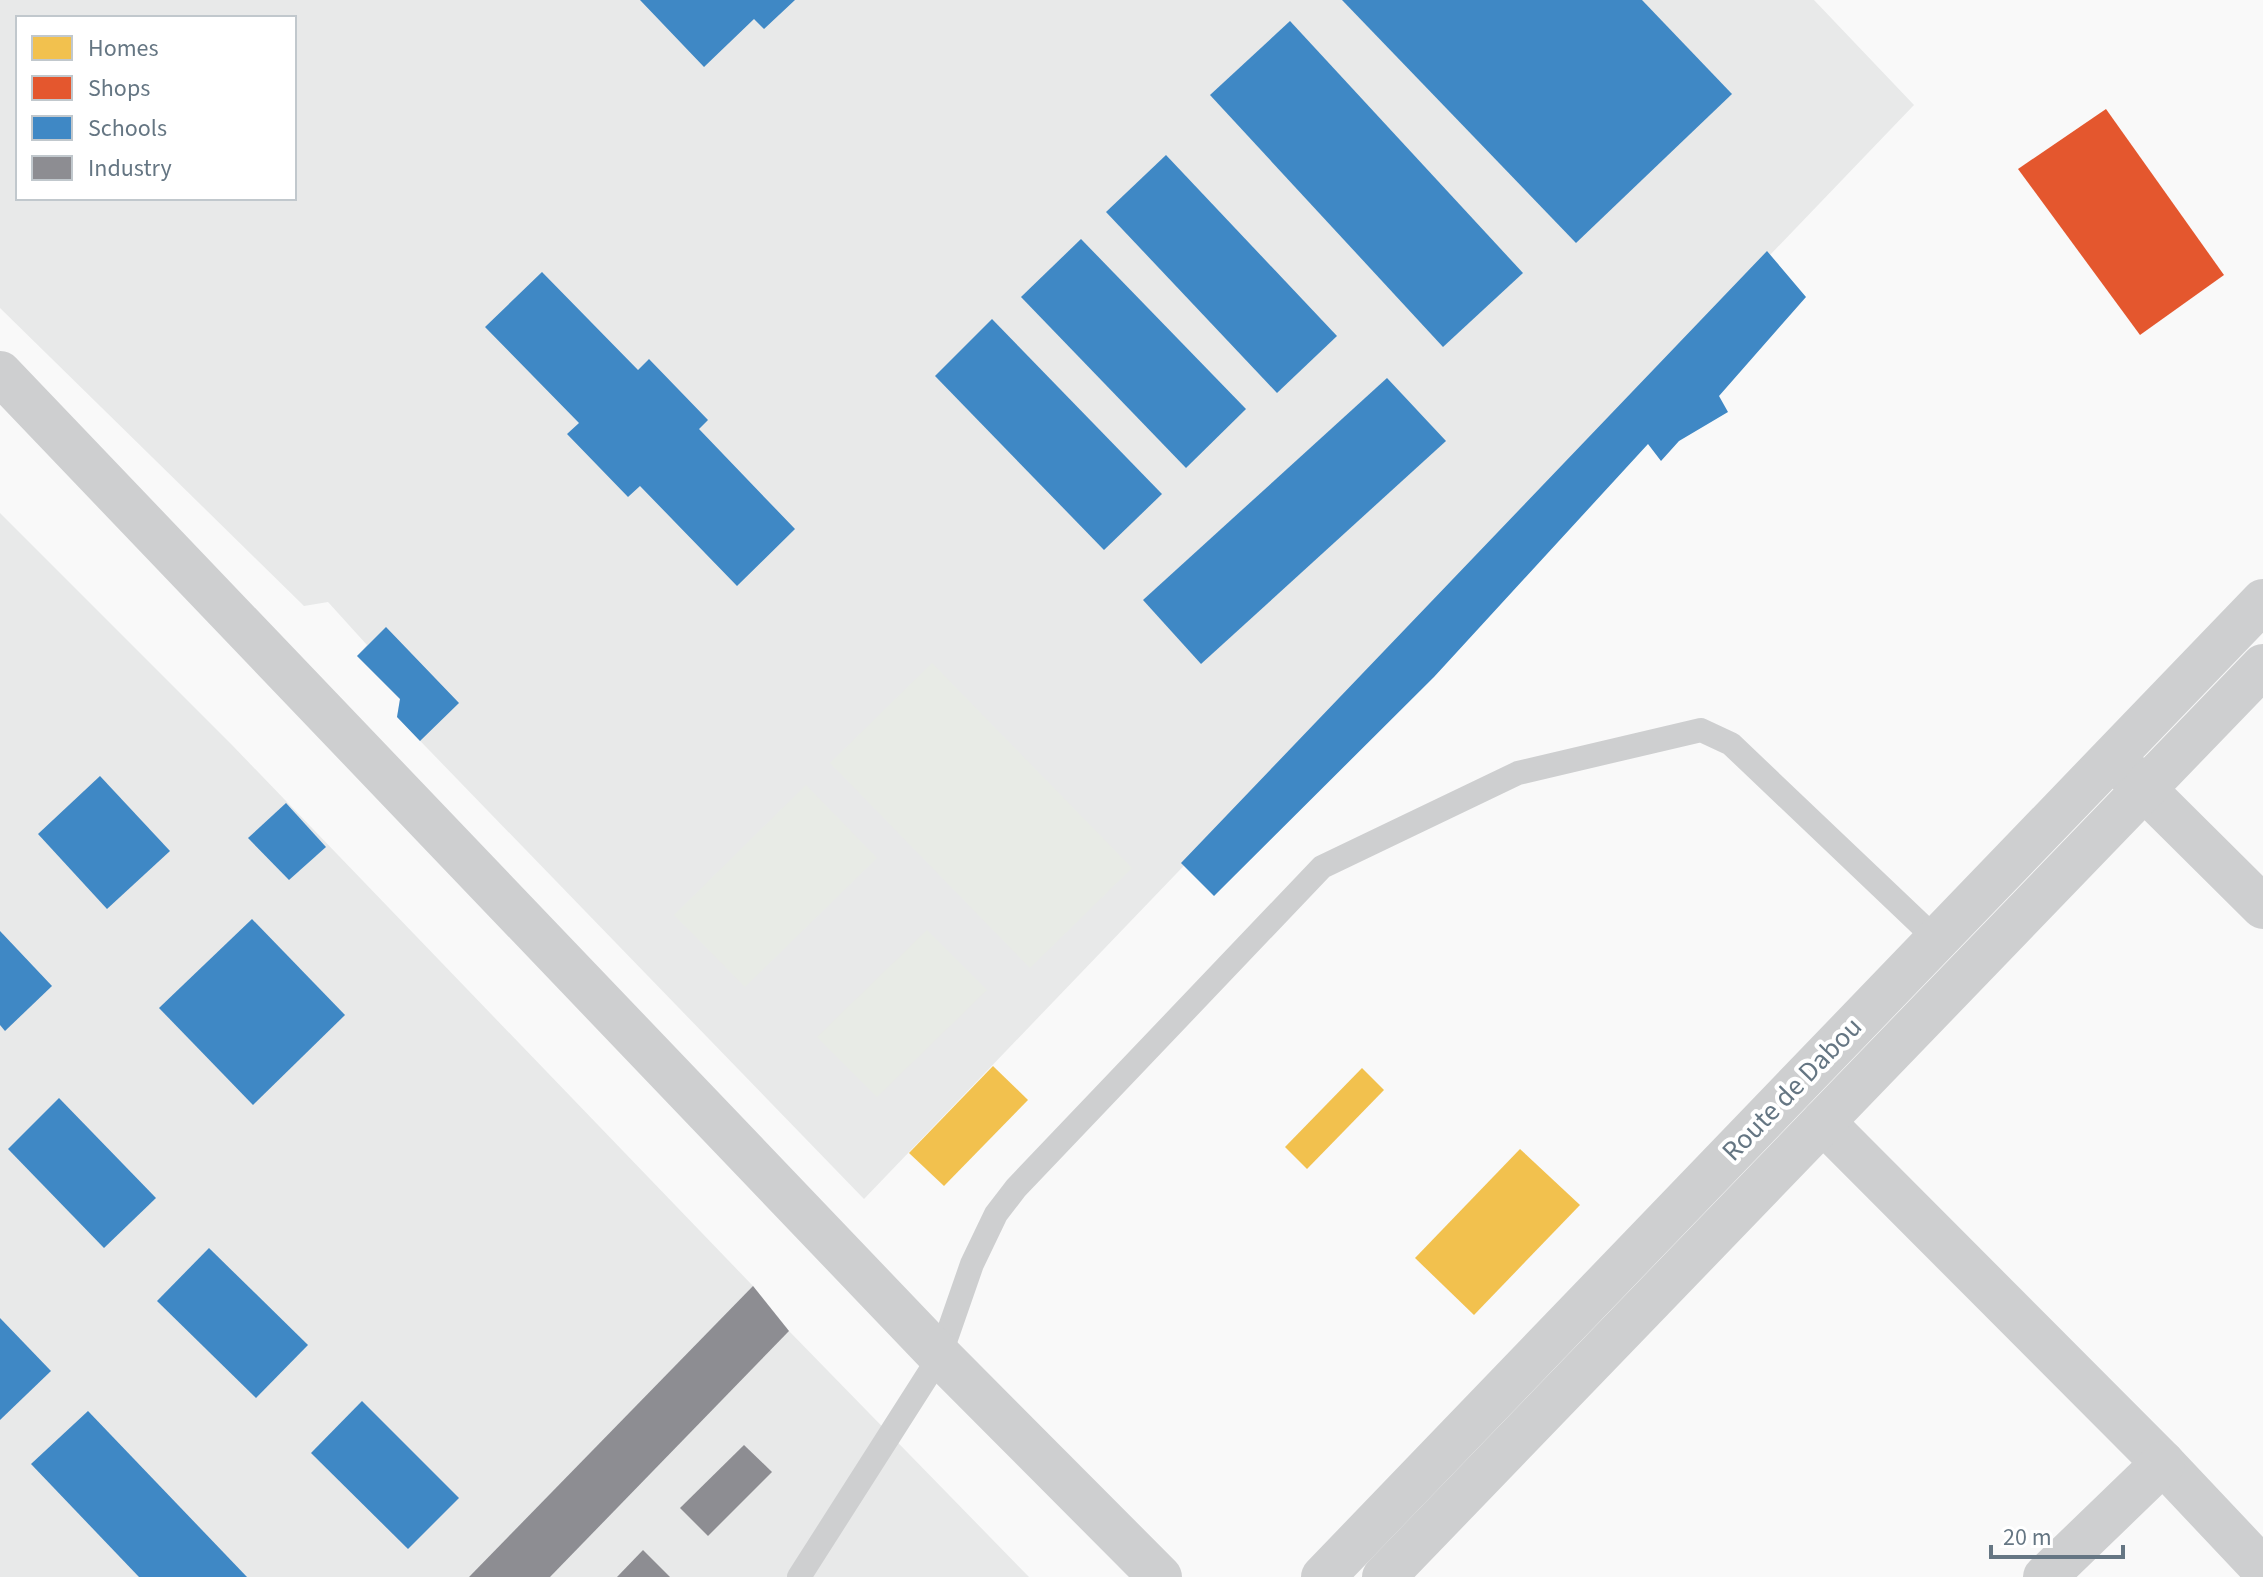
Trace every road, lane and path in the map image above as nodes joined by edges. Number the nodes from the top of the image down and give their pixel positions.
1 (0, 373) edge
2 (2263, 601) edge
3 (2263, 666) edge
4 (2113, 757) junction
5 (2143, 790) junction
6 (2263, 907) edge
7 (1936, 939) junction
8 (1823, 1122) junction
9 (940, 1356) junction
10 (2163, 1463) junction
11 (2263, 1569) edge
12 (799, 1577) edge
13 (1160, 1577) edge
14 (1323, 1577) edge
15 (1384, 1577) edge
16 (2045, 1577) edge

1 - 9 street
2 - 4 street, Route de Dabou
3 - 5 street, Route de Dabou
4 - 5 street
4 - 7 street, Route de Dabou
5 - 6 street
5 - 8 street, Route de Dabou
7 - 9 lane
7 - 14 street, Route de Dabou
8 - 10 street
8 - 15 street, Route de Dabou
9 - 12 lane
9 - 13 street
10 - 11 street
10 - 16 street

